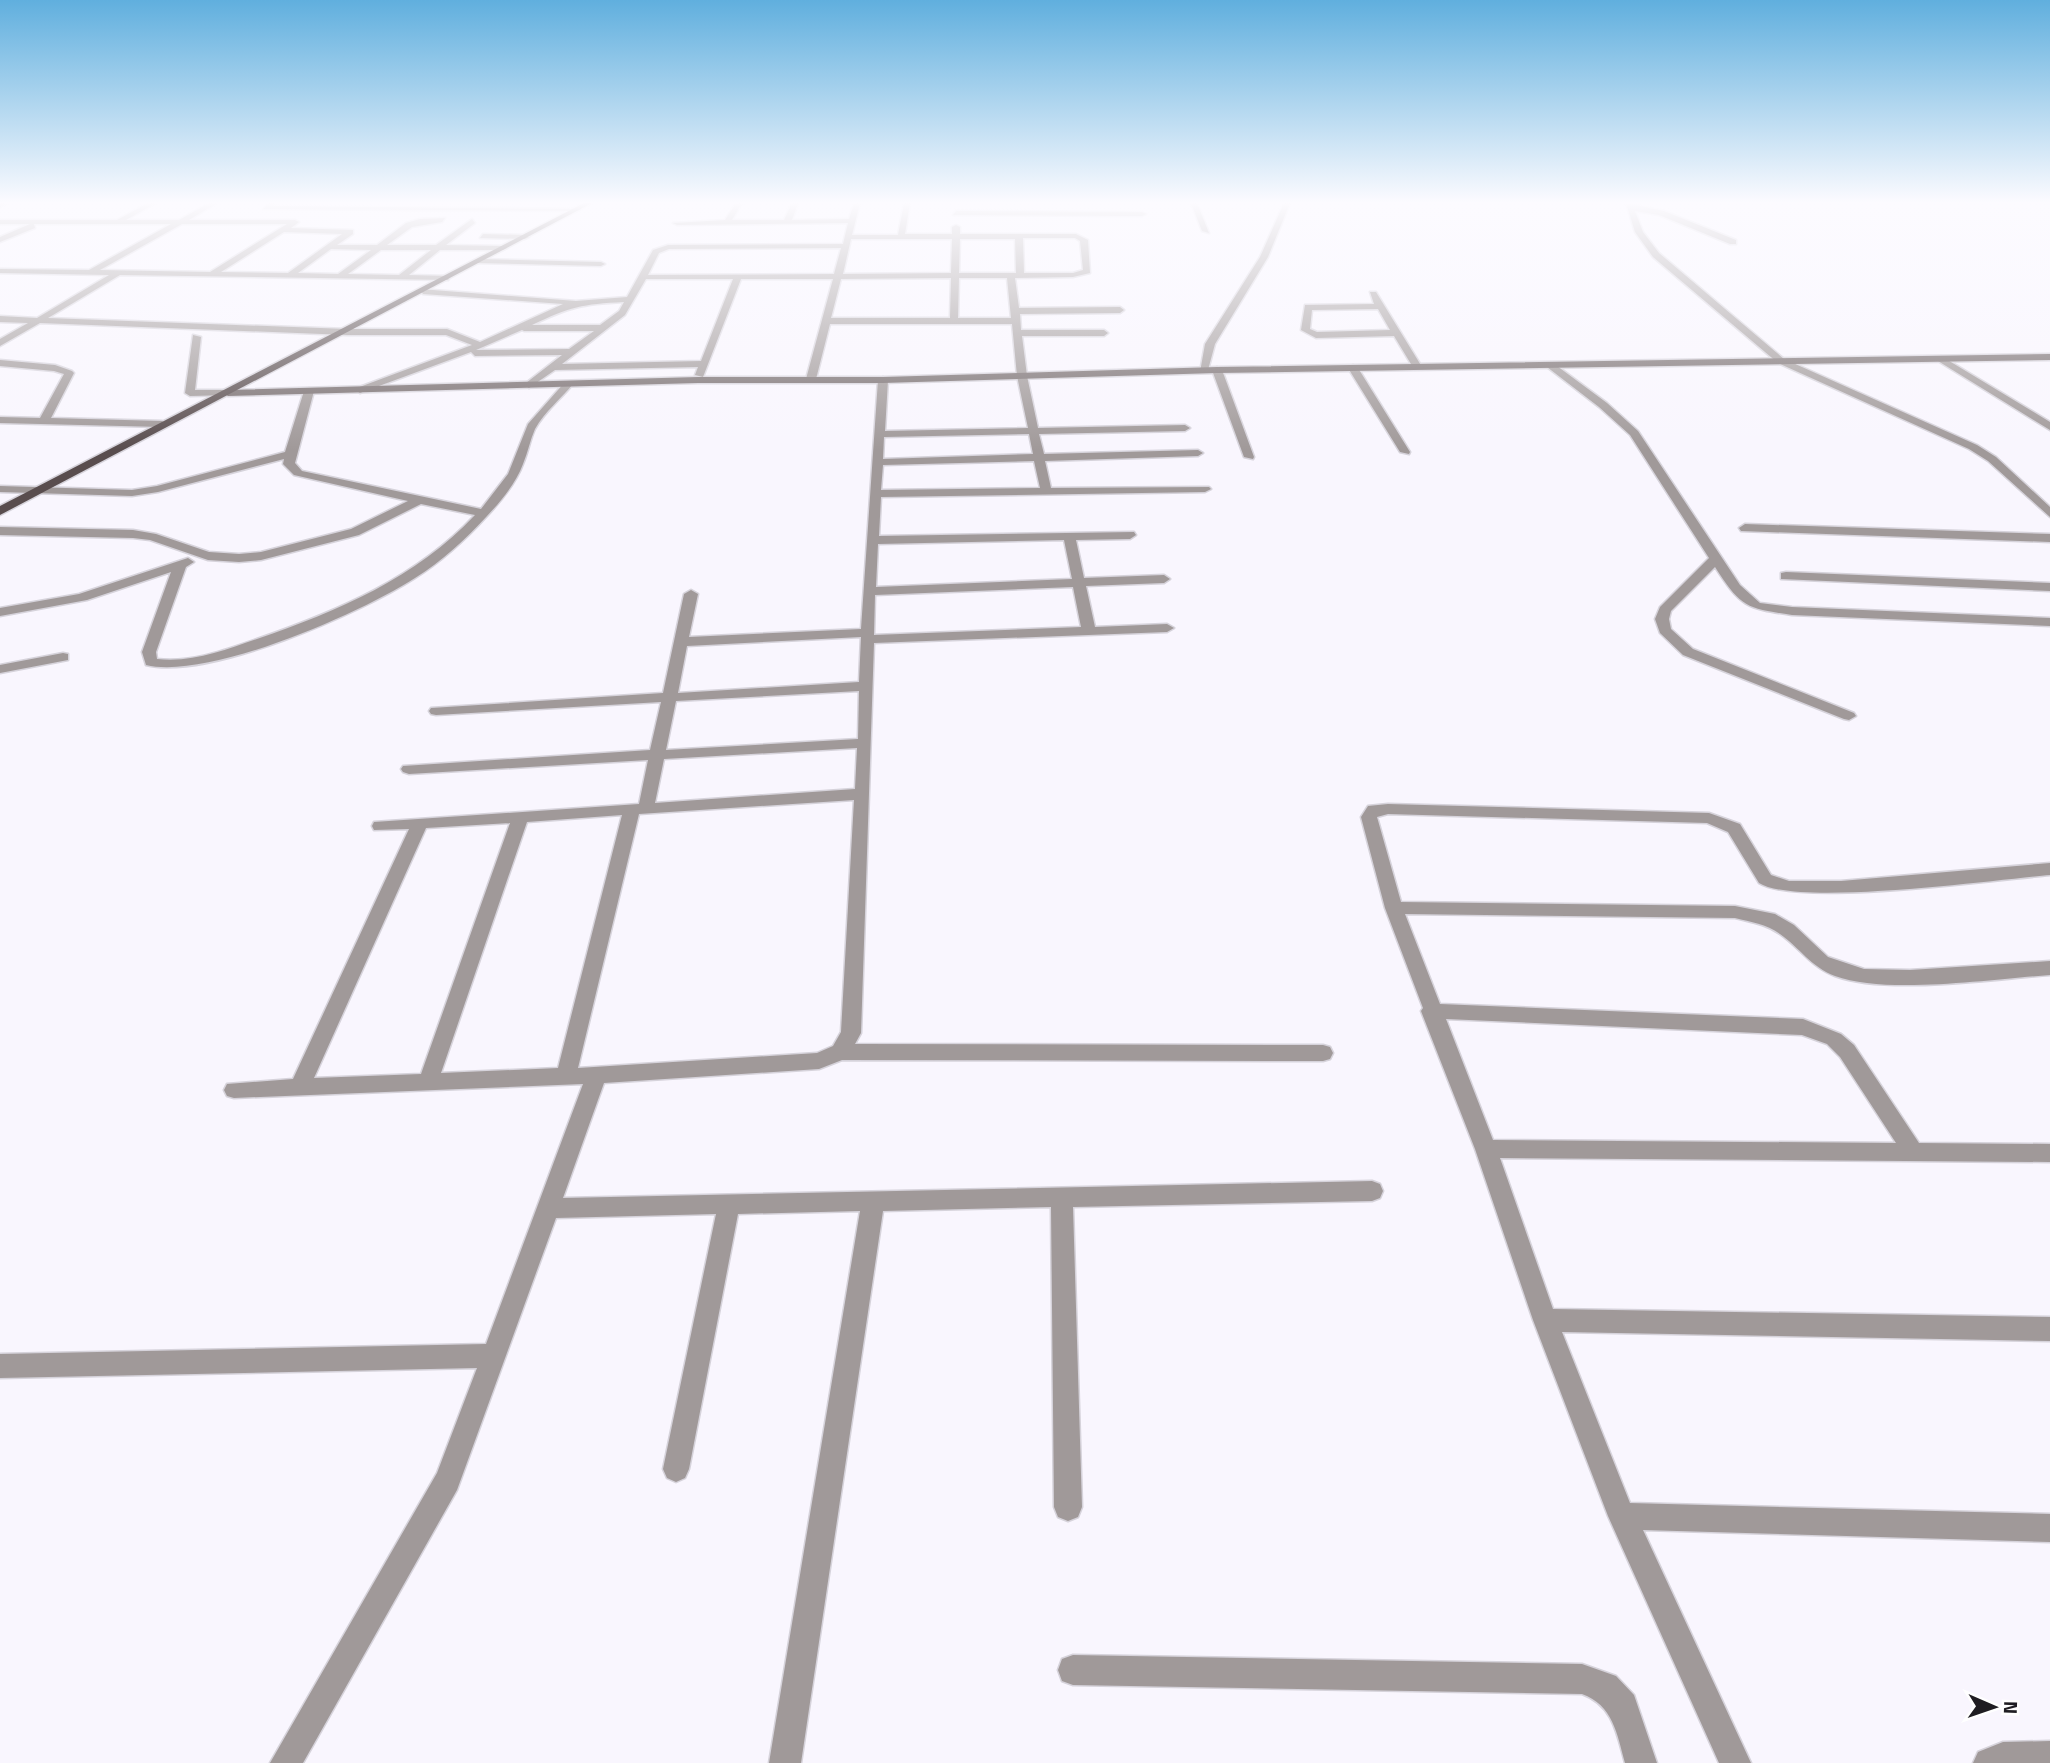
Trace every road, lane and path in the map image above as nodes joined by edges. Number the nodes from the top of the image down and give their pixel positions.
1 (99, 285) edge
2 (434, 285) edge
3 (639, 285) edge
4 (735, 285) edge
5 (834, 285) edge
6 (955, 285) edge
7 (1015, 285) edge
8 (1246, 285) edge
9 (1692, 285) edge
10 (423, 291) junction
11 (1373, 294) dead end
12 (632, 299) junction
13 (575, 303) junction
14 (1381, 306) junction
15 (1120, 310) dead end
16 (1014, 316) junction
17 (0, 319) edge
18 (44, 319) junction
19 (825, 321) junction
20 (954, 321) junction
21 (521, 328) junction
22 (605, 328) junction
23 (347, 331) junction
24 (1016, 333) junction
25 (1104, 333) dead end
26 (1396, 333) junction
27 (196, 337) dead end
28 (0, 343) edge
29 (481, 346) junction
30 (573, 352) junction
31 (462, 353) junction
32 (2050, 357) edge
33 (1941, 359) junction
34 (1782, 361) junction
35 (0, 362) edge
36 (704, 364) junction
37 (1549, 365) junction
38 (553, 367) junction
39 (1417, 367) junction
40 (1353, 368) junction
41 (1203, 370) junction
42 (1217, 370) junction
43 (1021, 376) junction
44 (811, 379) junction
45 (698, 380) junction
46 (883, 380) junction
47 (568, 384) junction
48 (529, 385) junction
49 (360, 390) junction
50 (309, 391) junction
51 (228, 393) junction
52 (2026, 412) junction
53 (2050, 412) edge
54 (0, 420) edge
55 (44, 421) junction
56 (162, 424) junction
57 (2050, 427) edge
58 (1185, 428) dead end
59 (1033, 431) junction
60 (879, 434) junction
61 (1405, 452) dead end
62 (1198, 453) dead end
63 (289, 454) junction
64 (1039, 457) junction
65 (1250, 457) dead end
66 (877, 462) junction
67 (0, 489) edge
68 (1205, 489) dead end
69 (41, 490) junction
70 (1046, 491) junction
71 (875, 494) junction
72 (419, 500) junction
73 (0, 511) edge
74 (484, 513) junction
75 (2050, 513) edge
76 (1745, 528) dead end
77 (0, 531) edge
78 (1130, 535) dead end
79 (1069, 537) junction
80 (2050, 538) edge
81 (872, 540) junction
82 (208, 556) junction
83 (1716, 558) junction
84 (180, 565) junction
85 (1786, 576) dead end
86 (1164, 579) dead end
87 (1079, 583) junction
88 (2050, 587) edge
89 (869, 591) junction
90 (691, 594) dead end
91 (0, 612) edge
92 (2050, 622) edge
93 (1167, 628) dead end
94 (1089, 631) junction
95 (867, 636) junction
96 (681, 642) junction
97 (63, 657) dead end
98 (0, 669) edge
99 (866, 686) junction
100 (670, 698) junction
101 (436, 711) dead end
102 (1849, 716) dead end
103 (864, 743) junction
104 (658, 756) junction
105 (409, 769) dead end
106 (862, 794) junction
107 (639, 808) junction
108 (521, 816) junction
109 (420, 823) junction
110 (380, 825) dead end
111 (2050, 869) edge
112 (1394, 908) junction
113 (2050, 968) edge
114 (1431, 1011) junction
115 (840, 1052) junction
116 (1323, 1053) dead end
117 (597, 1075) junction
118 (566, 1076) junction
119 (428, 1082) junction
120 (300, 1087) junction
121 (234, 1090) dead end
122 (1486, 1149) junction
123 (1914, 1153) junction
124 (2050, 1153) edge
125 (1372, 1191) dead end
126 (1062, 1196) junction
127 (873, 1200) junction
128 (729, 1204) junction
129 (550, 1208) junction
130 (1545, 1320) junction
131 (2050, 1329) edge
132 (495, 1356) junction
133 (0, 1366) edge
134 (676, 1469) dead end
135 (1068, 1507) dead end
136 (1622, 1516) junction
137 (2050, 1528) edge
138 (1073, 1670) dead end
139 (2050, 1757) edge
140 (286, 1763) edge
141 (785, 1763) edge
142 (1641, 1763) edge
143 (1735, 1763) edge
144 (1989, 1763) edge

1 - 18 street
2 - 10 main road
3 - 12 street
4 - 36 street
5 - 19 street
6 - 20 street
7 - 16 street
8 - 41 street
9 - 34 street
10 - 13 street
10 - 23 main road
11 - 14 street
12 - 13 street
12 - 22 street
13 - 21 street
14 - 26 street
14 - 26 street
15 - 16 street
16 - 20 street
16 - 24 street
17 - 18 street
18 - 23 street
18 - 28 street
19 - 20 street
19 - 44 street
21 - 22 street
21 - 29 street
22 - 30 street
23 - 29 street
23 - 51 main road
24 - 25 street
24 - 43 street
26 - 39 street
27 - 51 street
29 - 31 street
30 - 31 street
30 - 38 street
31 - 49 street
32 - 33 street
33 - 34 street
33 - 52 street
34 - 37 street
34 - 75 street
35 - 55 street
36 - 38 street
36 - 45 street
37 - 39 street
37 - 83 street
38 - 48 street
39 - 40 street
40 - 42 street
40 - 61 street
41 - 42 street
41 - 43 street
42 - 65 street
43 - 46 street
43 - 59 street
44 - 45 street
44 - 46 street
45 - 47 street
46 - 60 street
47 - 48 street
47 - 74 street
48 - 49 street
49 - 50 street
50 - 51 street
50 - 63 street
51 - 56 main road
52 - 53 street
52 - 57 street
54 - 55 street
55 - 56 street
56 - 69 main road
58 - 59 street
59 - 60 street
59 - 64 street
60 - 66 street
62 - 64 street
63 - 69 street
63 - 72 street
64 - 66 street
64 - 70 street
66 - 71 street
67 - 69 street
68 - 70 street
69 - 73 main road
70 - 71 street
71 - 81 street
72 - 74 street
72 - 82 street
74 - 84 street
76 - 80 street
77 - 82 street
78 - 79 street
79 - 81 street
79 - 87 street
81 - 89 street
82 - 84 street
83 - 92 street
83 - 102 street
84 - 91 street
85 - 88 street
86 - 87 street
87 - 89 street
87 - 94 street
89 - 95 street
90 - 96 street
93 - 94 street
94 - 95 street
95 - 96 street
95 - 99 street
96 - 100 street
97 - 98 street
99 - 100 street
99 - 103 street
100 - 101 street
100 - 104 street
103 - 104 street
103 - 106 street
104 - 105 street
104 - 107 street
106 - 107 street
106 - 115 street
107 - 108 street
107 - 118 street
108 - 109 street
108 - 119 street
109 - 110 street
109 - 120 street
111 - 112 street
112 - 113 street
112 - 114 street
114 - 122 street
114 - 123 street
115 - 116 street
115 - 117 street
117 - 118 street
117 - 129 street
118 - 119 street
119 - 120 street
120 - 121 street
122 - 123 street
122 - 130 street
123 - 124 street
125 - 126 street
126 - 127 street
126 - 135 street
127 - 128 street
127 - 141 street
128 - 129 street
128 - 134 street
129 - 132 street
130 - 131 street
130 - 136 street
132 - 133 street
132 - 140 street
136 - 137 street
136 - 143 street
138 - 142 street
139 - 144 street

